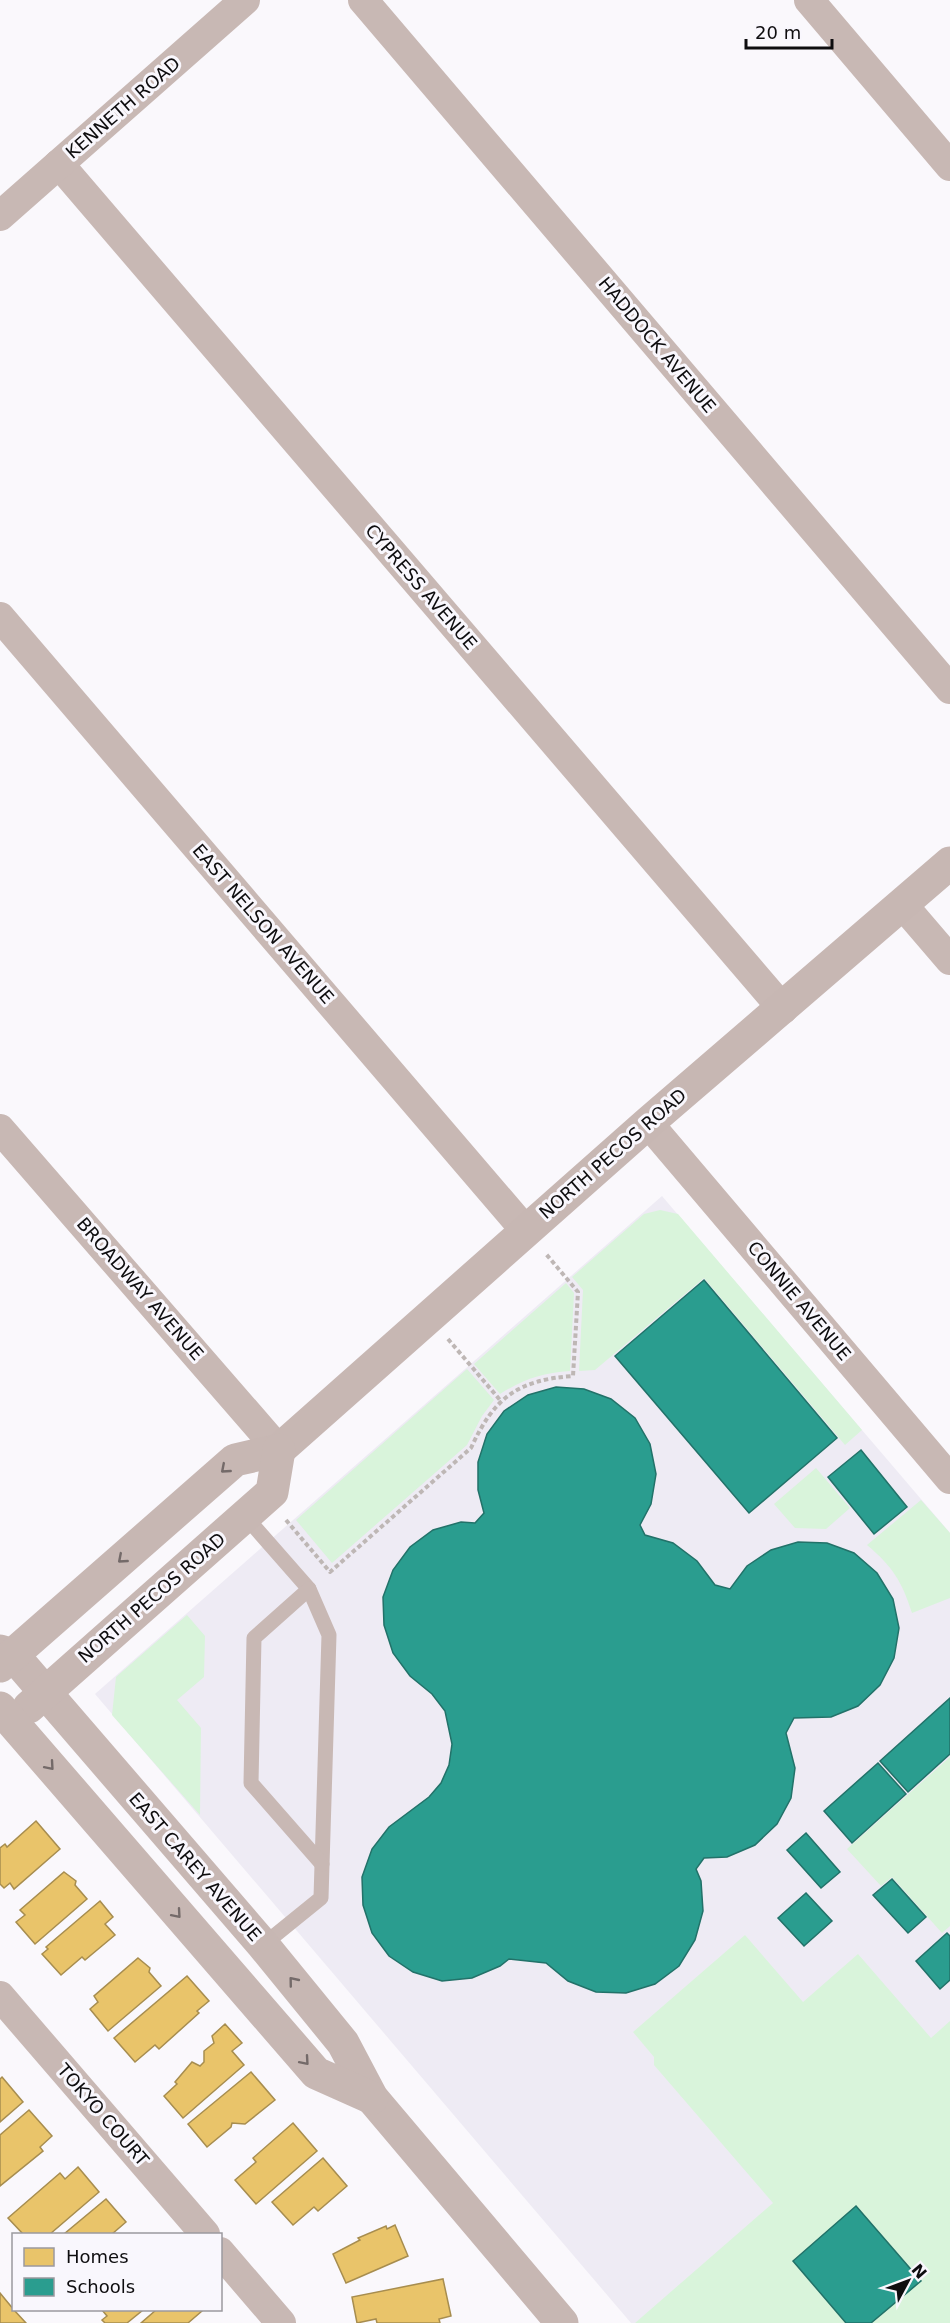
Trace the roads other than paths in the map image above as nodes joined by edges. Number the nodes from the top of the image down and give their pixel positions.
1 (245, 0) edge
2 (363, 0) edge
3 (809, 0) edge
4 (58, 164) junction
5 (950, 166) edge
6 (0, 216) edge
7 (0, 617) edge
8 (950, 689) edge
9 (950, 863) edge
10 (903, 904) junction
11 (950, 960) edge
12 (783, 1009) junction
13 (648, 1123) junction
14 (0, 1129) edge
15 (525, 1230) junction
16 (279, 1450) junction
17 (950, 1479) edge
18 (256, 1506) junction
19 (309, 1589) junction
20 (4, 1657) edge
21 (45, 1693) junction
22 (4, 1720) edge
23 (322, 1864) junction
24 (263, 1945) junction
25 (0, 1996) edge
26 (372, 2098) junction
27 (203, 2233) edge
28 (222, 2254) edge
29 (282, 2323) edge
30 (562, 2323) edge

1 - 4 street, KENNETH ROAD
2 - 8 street, HADDOCK AVENUE
3 - 5 street
4 - 6 street, KENNETH ROAD
4 - 12 street, CYPRESS AVENUE
7 - 15 street, EAST NELSON AVENUE
9 - 10 main road, NORTH PECOS ROAD
10 - 11 street
10 - 12 main road, NORTH PECOS ROAD
12 - 13 main road, NORTH PECOS ROAD
13 - 15 main road, NORTH PECOS ROAD
13 - 17 street, CONNIE AVENUE
14 - 16 street, BROADWAY AVENUE
15 - 16 main road, NORTH PECOS ROAD
16 - 18 main road, NORTH PECOS ROAD
16 -> 20 main road, NORTH PECOS ROAD
18 - 19 lane
18 - 21 main road, NORTH PECOS ROAD
19 - 23 lane
19 - 23 lane
20 - 21 main road, EAST CAREY AVENUE
21 - 22 main road, NORTH PECOS ROAD
21 - 24 main road, EAST CAREY AVENUE
22 -> 26 main road, EAST CAREY AVENUE
23 - 24 lane
26 -> 24 main road, EAST CAREY AVENUE
25 - 27 street, TOKYO COURT
26 - 30 main road, EAST CAREY AVENUE
28 - 29 street

